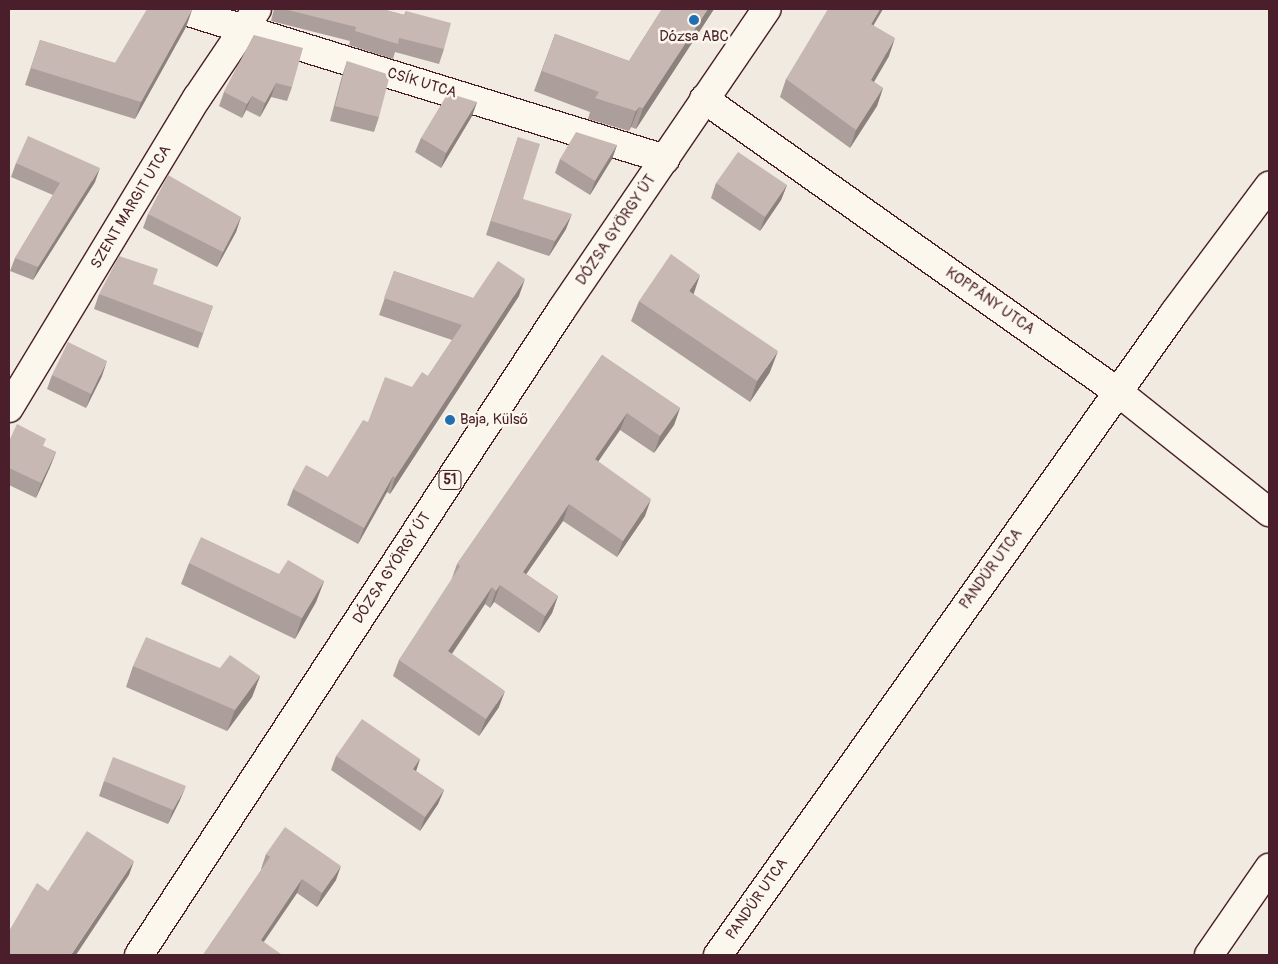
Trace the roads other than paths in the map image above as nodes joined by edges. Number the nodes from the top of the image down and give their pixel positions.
1 (179, 9) edge
2 (767, 9) edge
3 (251, 18) edge
4 (704, 99) junction
5 (665, 159) junction
6 (1269, 186) edge
7 (1118, 392) junction
8 (9, 408) edge
9 (1269, 512) edge
10 (1269, 868) edge
11 (139, 955) edge
12 (718, 955) edge
13 (1209, 955) edge

1 - 3 street, CSÍK UTCA
2 - 4 street, DÓZSA GYÖRGY ÚT / 51
3 - 5 street, CSÍK UTCA
3 - 8 street, SZENT MARGIT UTCA
4 - 5 street, DÓZSA GYÖRGY ÚT / 51
4 - 7 street, KOPPÁNY UTCA
5 - 11 street, DÓZSA GYÖRGY ÚT / 51
6 - 7 street, PANDÚR UTCA
7 - 9 street, KOPPÁNY UTCA
7 - 12 street, PANDÚR UTCA
10 - 13 street

